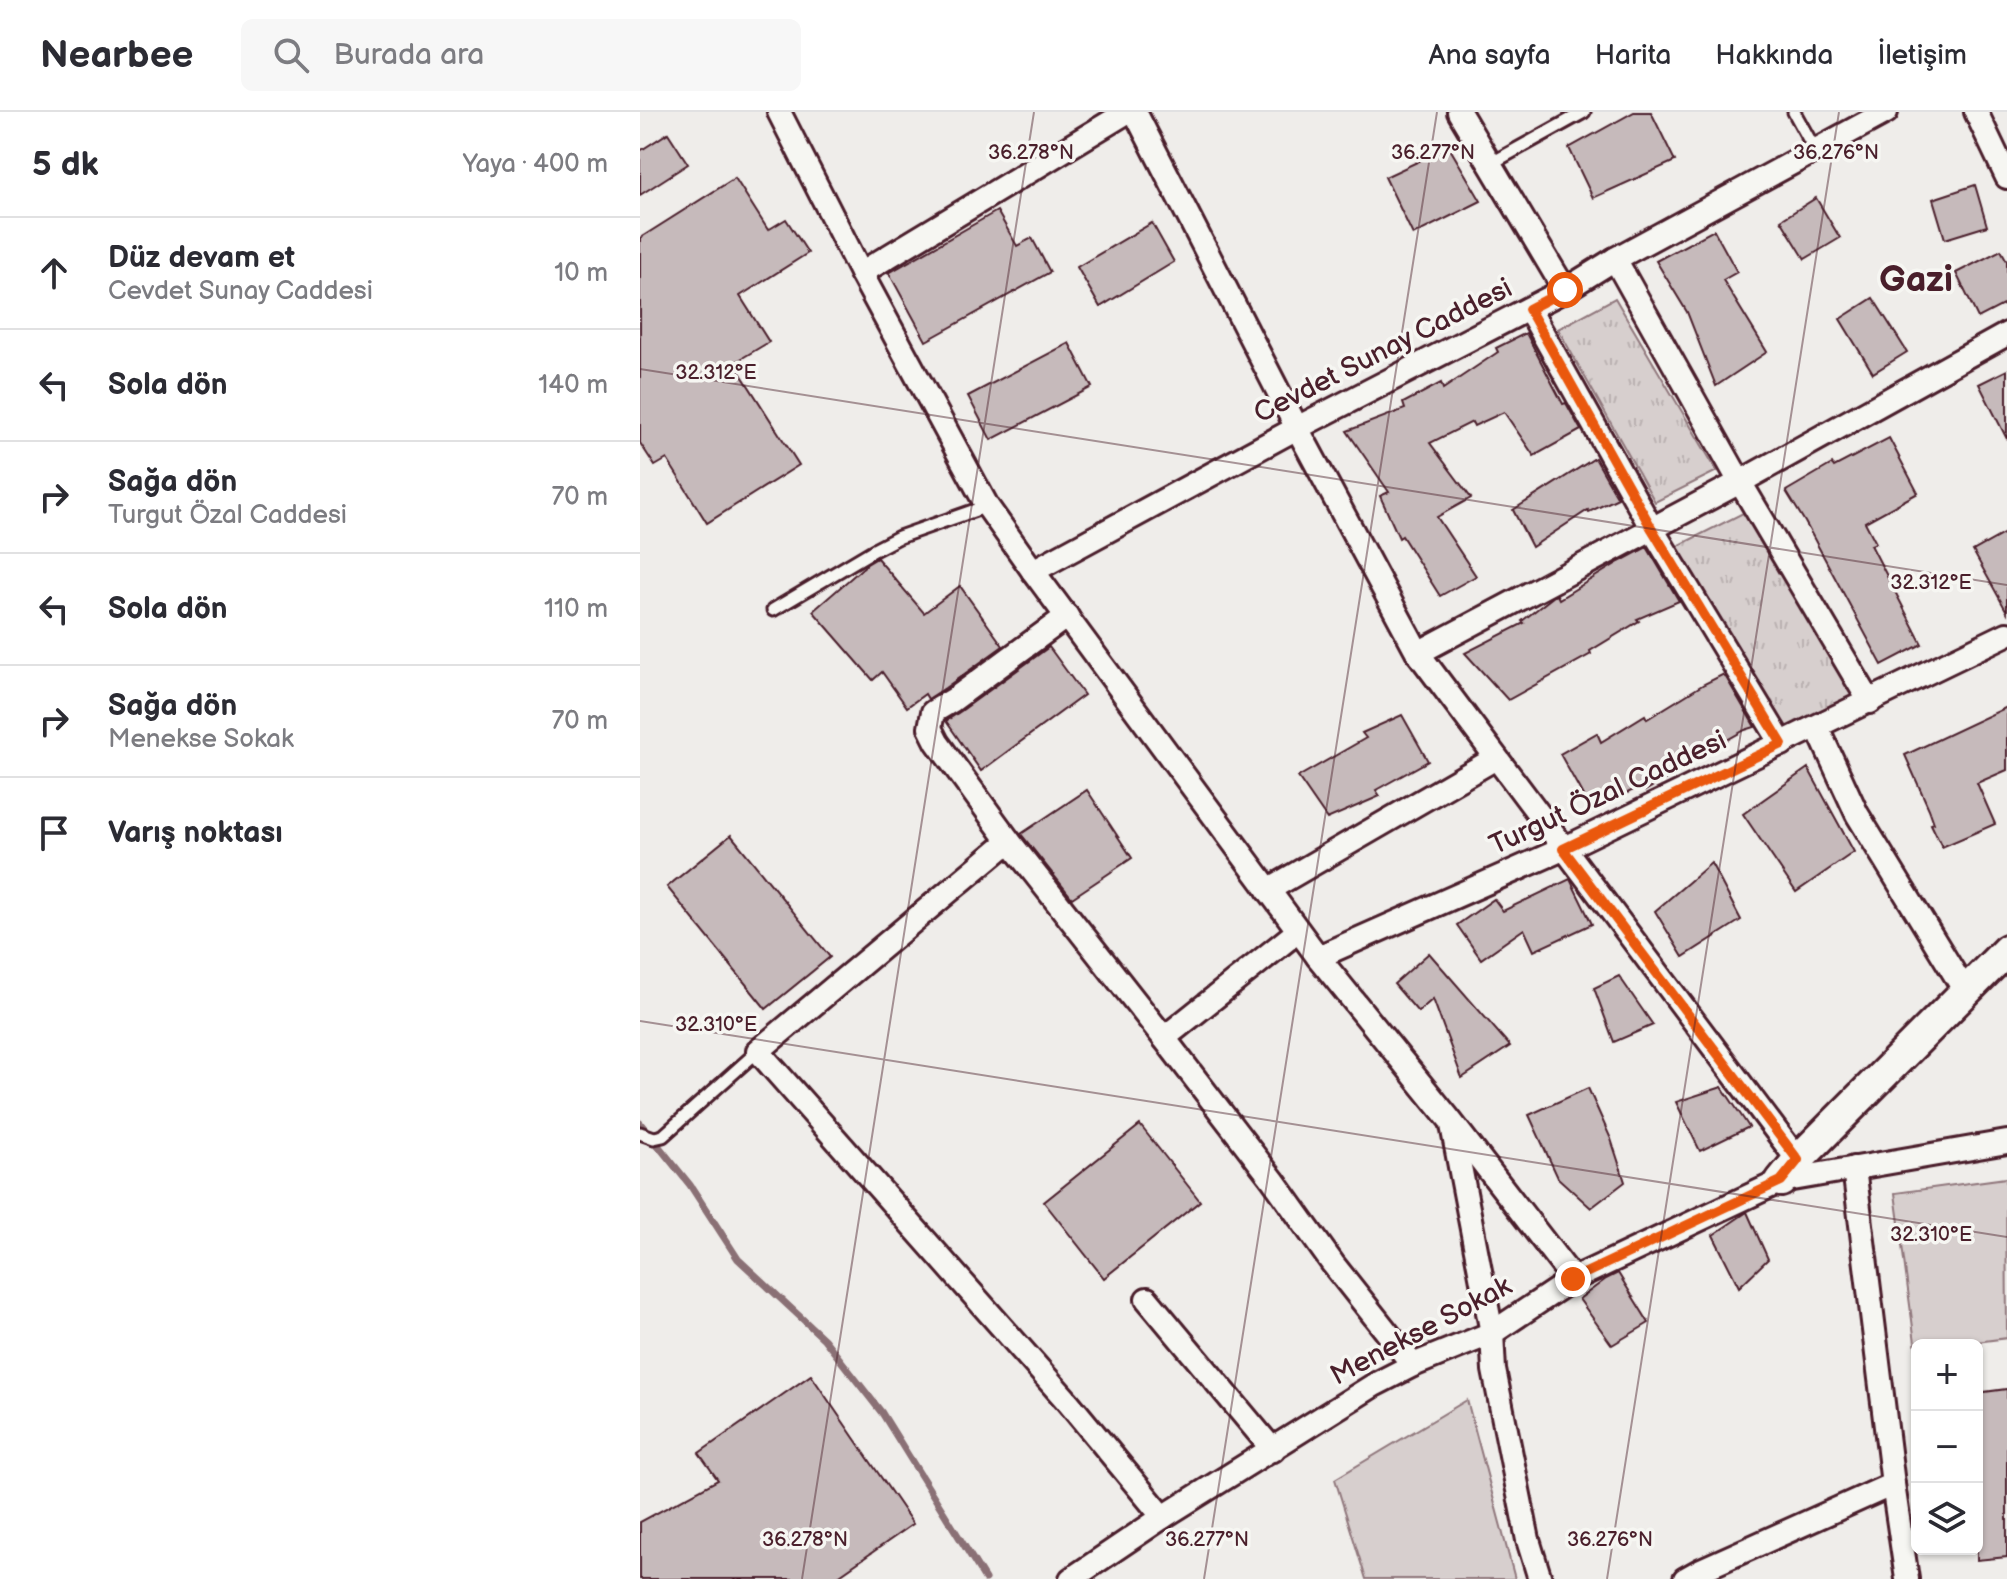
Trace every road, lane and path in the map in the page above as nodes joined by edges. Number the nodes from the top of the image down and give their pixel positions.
1 (779, 112) edge
2 (1127, 112) edge
3 (1135, 112) edge
4 (1459, 112) edge
5 (1584, 112) edge
6 (1794, 112) edge
7 (1886, 112) edge
8 (1976, 112) edge
9 (1815, 150) junction
10 (1490, 164) junction
11 (2007, 177) edge
12 (1615, 259) junction
13 (861, 273) junction
14 (1565, 290) junction
15 (1529, 309) junction
16 (2007, 334) edge
17 (1297, 428) junction
18 (1740, 482) junction
19 (987, 506) junction
20 (1652, 529) junction
21 (1033, 571) junction
22 (773, 610) dead end
23 (1067, 616) junction
24 (2007, 634) edge
25 (1418, 653) junction
26 (1870, 702) junction
27 (1817, 727) junction
28 (1782, 744) junction
29 (1496, 758) junction
30 (1009, 841) junction
31 (1563, 849) junction
32 (1268, 890) junction
33 (1298, 931) junction
34 (2007, 950) edge
35 (1318, 957) junction
36 (1965, 991) junction
37 (1164, 1038) junction
38 (758, 1051) junction
39 (1450, 1120) junction
40 (640, 1133) edge
41 (2007, 1142) edge
42 (1854, 1168) junction
43 (1790, 1170) junction
44 (1573, 1279) junction
45 (1147, 1299) dead end
46 (1492, 1333) junction
47 (1413, 1365) junction
48 (1273, 1450) junction
49 (1893, 1484) junction
50 (1163, 1517) junction
51 (1071, 1579) edge
52 (1540, 1579) edge
53 (1685, 1579) edge
54 (1907, 1579) edge

1 - 13 street
2 - 13 street
3 - 17 street
4 - 10 street
5 - 10 lane
6 - 9 lane
7 - 9 street, Cevdet Sunay Caddesi
8 - 11 street
9 - 12 street, Cevdet Sunay Caddesi
10 - 14 street
12 - 14 street, Cevdet Sunay Caddesi
12 - 18 street
13 - 19 street
14 - 15 street, Cevdet Sunay Caddesi
15 - 17 street, Cevdet Sunay Caddesi
15 - 20 street
16 - 18 street
17 - 21 street, Cevdet Sunay Caddesi
17 - 25 street
18 - 20 street
18 - 26 street
19 - 21 street
19 - 22 lane
20 - 25 street
20 - 28 street
21 - 23 street
23 - 30 street
23 - 32 street
24 - 26 street, Turgut Özal Caddesi
25 - 29 street
26 - 27 street, Turgut Özal Caddesi
27 - 28 street, Turgut Özal Caddesi
27 - 36 street
28 - 31 street, Turgut Özal Caddesi
29 - 31 street
29 - 32 street
30 - 37 street
30 - 38 street
31 - 35 street, Turgut Özal Caddesi
31 - 43 street
32 - 33 street
33 - 35 street
33 - 37 street
34 - 36 street
35 - 39 street
36 - 43 street
37 - 47 street
38 - 40 lane
38 - 50 street
39 - 44 street
39 - 46 street
41 - 42 street, Menekse Sokak
42 - 43 street, Menekse Sokak
42 - 49 street
43 - 44 street, Menekse Sokak
44 - 46 street, Menekse Sokak
45 - 48 street
46 - 47 street, Menekse Sokak
46 - 52 street
47 - 48 street, Menekse Sokak
48 - 50 street, Menekse Sokak
49 - 53 street
49 - 54 street
50 - 51 street, Menekse Sokak

